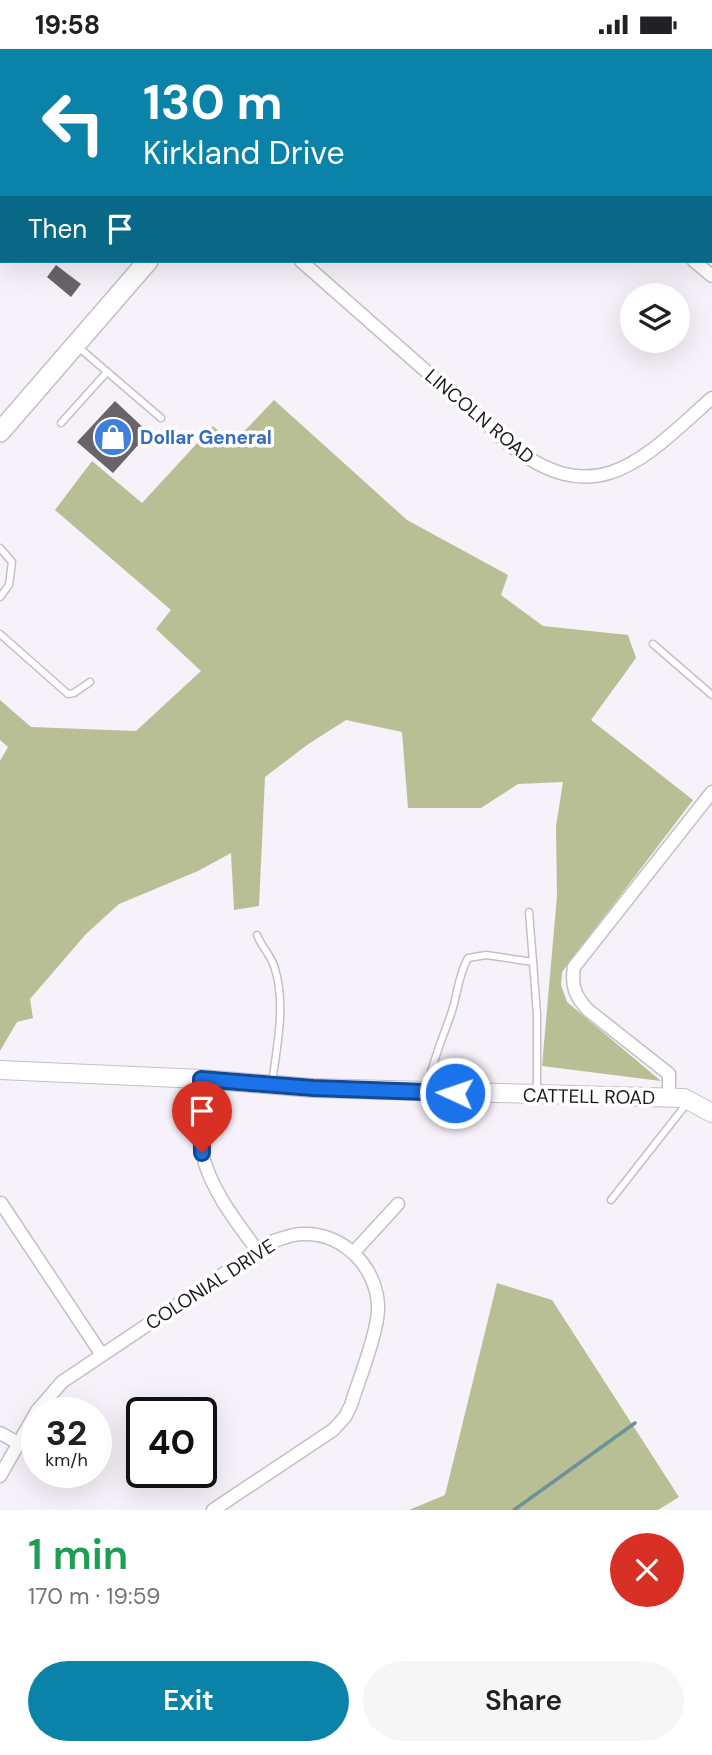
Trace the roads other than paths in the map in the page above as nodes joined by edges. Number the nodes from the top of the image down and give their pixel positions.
1 (146, 263) edge
2 (303, 263) edge
3 (696, 263) edge
4 (712, 277) edge
5 (75, 345) junction
6 (107, 372) junction
7 (712, 398) edge
8 (161, 418) dead end
9 (61, 423) dead end
10 (0, 432) edge
11 (0, 548) edge
12 (0, 597) edge
13 (0, 634) edge
14 (653, 644) dead end
15 (90, 682) dead end
16 (712, 695) edge
17 (712, 792) edge
18 (529, 912) dead end
19 (257, 935) dead end
20 (533, 962) junction
21 (0, 1070) edge
22 (201, 1079) junction
23 (271, 1085) junction
24 (427, 1092) junction
25 (537, 1095) junction
26 (669, 1097) junction
27 (689, 1100) junction
28 (712, 1113) edge
29 (611, 1200) dead end
30 (1, 1203) edge
31 (398, 1204) dead end
32 (257, 1250) junction
33 (354, 1252) junction
34 (102, 1355) junction
35 (0, 1433) edge
36 (18, 1443) junction
37 (0, 1476) edge
38 (213, 1510) edge

1 - 5 main road
2 - 7 street, LINCOLN ROAD
3 - 4 street
5 - 6 lane
5 - 10 main road
6 - 8 lane
6 - 9 lane
11 - 12 lane
13 - 15 lane
14 - 16 lane
17 - 26 street
18 - 20 lane
19 - 23 lane
20 - 24 lane
20 - 25 lane
21 - 22 street, CATTELL ROAD
22 - 23 street, CATTELL ROAD
22 - 32 street
23 - 24 street, CATTELL ROAD
24 - 25 street, CATTELL ROAD
25 - 26 street, CATTELL ROAD
26 - 27 street, CATTELL ROAD
27 - 28 street, CATTELL ROAD
27 - 29 lane
30 - 34 street
31 - 33 street
32 - 33 street, COLONIAL DRIVE
32 - 34 street, COLONIAL DRIVE
33 - 38 street
34 - 36 street, COLONIAL DRIVE
35 - 36 street
36 - 37 street, COLONIAL DRIVE

